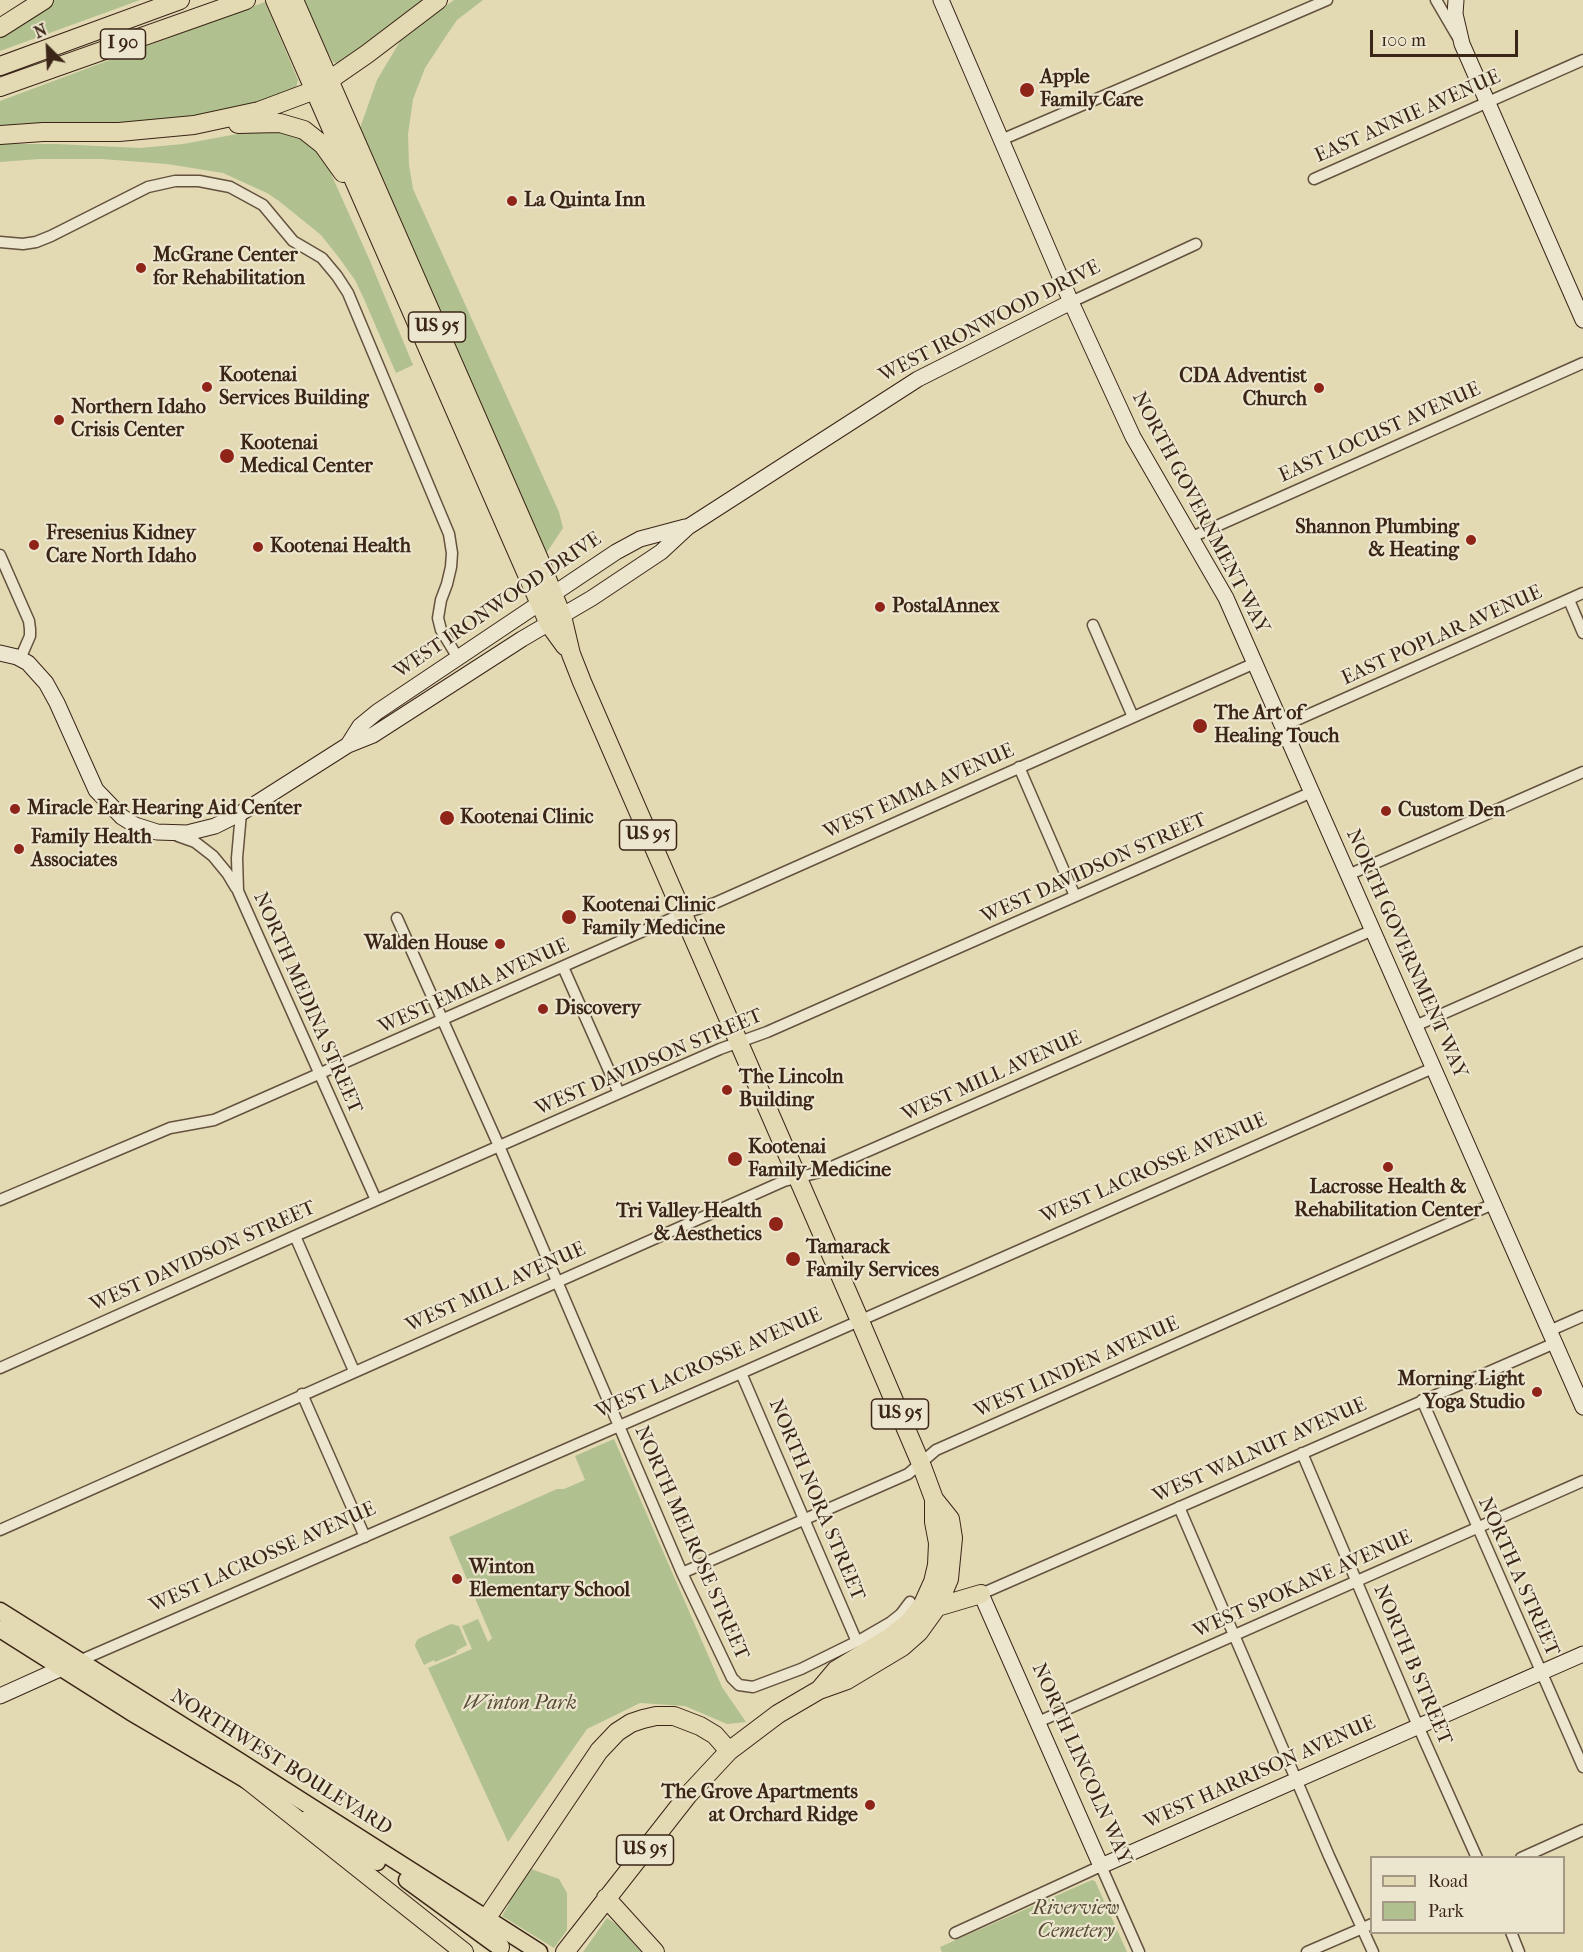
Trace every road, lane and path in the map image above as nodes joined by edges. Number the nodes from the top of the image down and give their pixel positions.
1 (44, 0) edge
2 (180, 0) edge
3 (246, 0) edge
4 (275, 0) edge
5 (438, 0) edge
6 (940, 0) edge
7 (1327, 0) edge
8 (1436, 0) edge
9 (1456, 0) edge
10 (292, 10) edge
11 (0, 28) edge
12 (1462, 44) junction
13 (1583, 60) edge
14 (0, 66) edge
15 (322, 85) junction
16 (0, 87) edge
17 (1486, 103) junction
18 (195, 124) junction
19 (0, 135) edge
20 (1001, 140) junction
21 (1314, 179) dead end
22 (363, 201) junction
23 (0, 242) edge
24 (1196, 244) dead end
25 (1071, 302) junction
26 (1583, 320) edge
27 (1583, 363) edge
28 (688, 527) junction
29 (1192, 537) junction
30 (0, 555) edge
31 (1583, 593) edge
32 (547, 599) junction
33 (1569, 600) junction
34 (555, 620) junction
35 (1093, 625) dead end
36 (1583, 633) edge
37 (0, 653) edge
38 (458, 658) junction
39 (20, 659) junction
40 (1255, 663) junction
41 (1133, 717) junction
42 (1283, 726) junction
43 (348, 744) junction
44 (1019, 767) junction
45 (1583, 772) edge
46 (1312, 792) junction
47 (242, 813) junction
48 (171, 834) junction
49 (1348, 875) junction
50 (238, 891) junction
51 (1075, 896) junction
52 (682, 914) junction
53 (397, 918) dead end
54 (1373, 930) junction
55 (1583, 952) edge
56 (564, 967) junction
57 (444, 1019) junction
58 (1415, 1026) junction
59 (738, 1043) junction
60 (1433, 1068) junction
61 (318, 1074) junction
62 (619, 1093) junction
63 (499, 1146) junction
64 (798, 1178) junction
65 (0, 1200) edge
66 (376, 1200) junction
67 (1493, 1204) junction
68 (294, 1236) junction
69 (558, 1281) junction
70 (1583, 1316) edge
71 (860, 1321) junction
72 (1552, 1337) junction
73 (0, 1368) edge
74 (354, 1371) junction
75 (741, 1373) junction
76 (302, 1394) junction
77 (1422, 1400) junction
78 (1583, 1407) edge
79 (619, 1427) junction
80 (1302, 1453) junction
81 (921, 1464) junction
82 (1583, 1481) edge
83 (934, 1499) junction
84 (1179, 1507) junction
85 (805, 1520) junction
86 (1476, 1528) junction
87 (0, 1530) edge
88 (365, 1537) junction
89 (951, 1571) junction
90 (682, 1573) junction
91 (1356, 1582) junction
92 (981, 1593) junction
93 (910, 1602) dead end
94 (937, 1607) junction
95 (0, 1611) edge
96 (0, 1629) edge
97 (1235, 1635) junction
98 (857, 1642) junction
99 (1583, 1654) edge
100 (79, 1661) junction
101 (62, 1668) junction
102 (1541, 1672) junction
103 (819, 1690) junction
104 (0, 1696) edge
105 (1038, 1722) junction
106 (1418, 1726) junction
107 (729, 1751) junction
108 (1583, 1767) edge
109 (245, 1778) junction
110 (1297, 1780) junction
111 (1583, 1830) edge
112 (1477, 1856) edge
113 (1523, 1856) edge
114 (1101, 1866) junction
115 (606, 1898) junction
116 (486, 1918) junction
117 (1367, 1926) edge
118 (955, 1933) dead end
119 (1511, 1934) edge
120 (503, 1949) edge
121 (464, 1952) edge
122 (539, 1952) edge
123 (566, 1952) edge
124 (656, 1952) edge
125 (1139, 1952) edge
126 (1307, 1952) edge
127 (1373, 1952) edge
128 (1519, 1952) edge

1 - 11 highway
2 - 14 highway, I 90
3 - 16 highway, I 90
4 - 10 highway, US 95
5 - 15 highway
6 - 20 street, NORTH GOVERNMENT WAY
7 - 20 street
8 - 12 street
9 - 12 street
10 - 15 highway, US 95
12 - 17 street
13 - 17 street, EAST ANNIE AVENUE
15 - 18 highway
15 - 22 highway, US 95
15 - 32 highway, US 95
17 - 21 street, EAST ANNIE AVENUE
17 - 26 street
18 - 19 highway
18 - 22 highway
20 - 25 street, NORTH GOVERNMENT WAY
22 - 32 highway, US 95
23 - 38 street
24 - 25 street, WEST IRONWOOD DRIVE
25 - 28 street, WEST IRONWOOD DRIVE
25 - 29 street, NORTH GOVERNMENT WAY
27 - 29 street, EAST LOCUST AVENUE
28 - 32 street, WEST IRONWOOD DRIVE
28 - 34 street, WEST IRONWOOD DRIVE
29 - 40 street, NORTH GOVERNMENT WAY
30 - 39 street
31 - 33 street, EAST POPLAR AVENUE
32 - 34 highway, US 95
32 - 38 street, WEST IRONWOOD DRIVE
33 - 36 street
33 - 42 street, EAST POPLAR AVENUE
34 - 43 street, WEST IRONWOOD DRIVE
34 - 52 highway, US 95
35 - 41 street
37 - 39 street, WEST IRONWOOD DRIVE
38 - 43 street, WEST IRONWOOD DRIVE
39 - 48 street, WEST IRONWOOD DRIVE
40 - 41 street, WEST EMMA AVENUE
40 - 42 street, NORTH GOVERNMENT WAY
41 - 44 street, WEST EMMA AVENUE
42 - 46 street, NORTH GOVERNMENT WAY
43 - 47 street, WEST IRONWOOD DRIVE
44 - 51 street
44 - 52 street, WEST EMMA AVENUE
45 - 49 street
46 - 49 street, NORTH GOVERNMENT WAY
46 - 51 street, WEST DAVIDSON STREET
47 - 48 street, WEST IRONWOOD DRIVE
47 - 50 street, NORTH MEDINA STREET
48 - 50 street
49 - 54 street, NORTH GOVERNMENT WAY
50 - 61 street, NORTH MEDINA STREET
51 - 59 street, WEST DAVIDSON STREET
52 - 56 street, WEST EMMA AVENUE
52 - 59 highway, US 95
53 - 57 street, NORTH MELROSE STREET
54 - 58 street, NORTH GOVERNMENT WAY
54 - 64 street, WEST MILL AVENUE
55 - 58 street
56 - 57 street, WEST EMMA AVENUE
56 - 62 street
57 - 61 street, WEST EMMA AVENUE
57 - 63 street, NORTH MELROSE STREET
58 - 60 street, NORTH GOVERNMENT WAY
59 - 62 street, WEST DAVIDSON STREET
59 - 64 highway, US 95
60 - 67 street, NORTH GOVERNMENT WAY
60 - 71 street, WEST LACROSSE AVENUE
61 - 65 street, WEST EMMA AVENUE
61 - 66 street, NORTH MEDINA STREET
62 - 63 street, WEST DAVIDSON STREET
63 - 66 street, WEST DAVIDSON STREET
63 - 69 street, NORTH MELROSE STREET
64 - 69 street, WEST MILL AVENUE
64 - 71 highway, US 95
66 - 68 street, WEST DAVIDSON STREET
67 - 72 street, NORTH GOVERNMENT WAY
67 - 81 street, WEST LINDEN AVENUE
68 - 73 street, WEST DAVIDSON STREET
68 - 74 street
69 - 74 street, WEST MILL AVENUE
69 - 79 street, NORTH MELROSE STREET
70 - 72 street, WEST WALNUT AVENUE
71 - 75 street, WEST LACROSSE AVENUE
71 - 81 highway, US 95
72 - 77 street, WEST WALNUT AVENUE
72 - 78 street, NORTH GOVERNMENT WAY
74 - 76 street, WEST MILL AVENUE
75 - 79 street, WEST LACROSSE AVENUE
75 - 85 street, NORTH NORA STREET
76 - 87 street, WEST MILL AVENUE
76 - 88 street
77 - 80 street, WEST WALNUT AVENUE
77 - 86 street, NORTH A STREET
79 - 88 street, WEST LACROSSE AVENUE
79 - 90 street, NORTH MELROSE STREET
80 - 84 street, WEST WALNUT AVENUE
80 - 91 street, NORTH B STREET
81 - 83 highway, US 95
81 - 85 street, WEST LINDEN AVENUE
82 - 86 street, WEST SPOKANE AVENUE
83 - 89 highway, US 95
83 - 103 highway, US 95
84 - 92 street, WEST WALNUT AVENUE
84 - 97 street
85 - 90 street, WEST LINDEN AVENUE
85 - 98 street, NORTH NORA STREET
86 - 91 street, WEST SPOKANE AVENUE
86 - 102 street, NORTH A STREET
88 - 100 street, WEST LACROSSE AVENUE
89 - 92 highway
89 - 94 highway, US 95
90 - 98 street, NORTH MELROSE STREET
91 - 97 street, WEST SPOKANE AVENUE
91 - 106 street, NORTH B STREET
92 - 94 highway
92 - 105 street, NORTH LINCOLN WAY
93 - 98 street
94 - 103 highway, US 95
95 - 100 main road, NORTHWEST BOULEVARD
96 - 101 main road, NORTHWEST BOULEVARD
97 - 105 street, WEST SPOKANE AVENUE
97 - 110 street
99 - 102 street, WEST HARRISON AVENUE
100 - 101 street, WEST LACROSSE AVENUE
100 - 116 main road, NORTHWEST BOULEVARD
101 - 104 street, WEST LACROSSE AVENUE
101 - 109 main road, NORTHWEST BOULEVARD
102 - 106 street, WEST HARRISON AVENUE
102 - 108 street, NORTH A STREET
103 - 107 highway, US 95
105 - 114 street, NORTH LINCOLN WAY
106 - 110 street, WEST HARRISON AVENUE
106 - 112 street, NORTH B STREET
107 - 115 highway, US 95
107 - 116 highway
109 - 120 main road, NORTHWEST BOULEVARD
109 - 121 highway
110 - 114 street, WEST HARRISON AVENUE
110 - 117 street
111 - 113 street
114 - 118 street, WEST HARRISON AVENUE
114 - 125 street, NORTH LINCOLN WAY
115 - 123 highway, US 95
115 - 124 highway
116 - 120 highway
116 - 122 main road, NORTHWEST BOULEVARD
117 - 126 street
117 - 127 street
119 - 128 street

